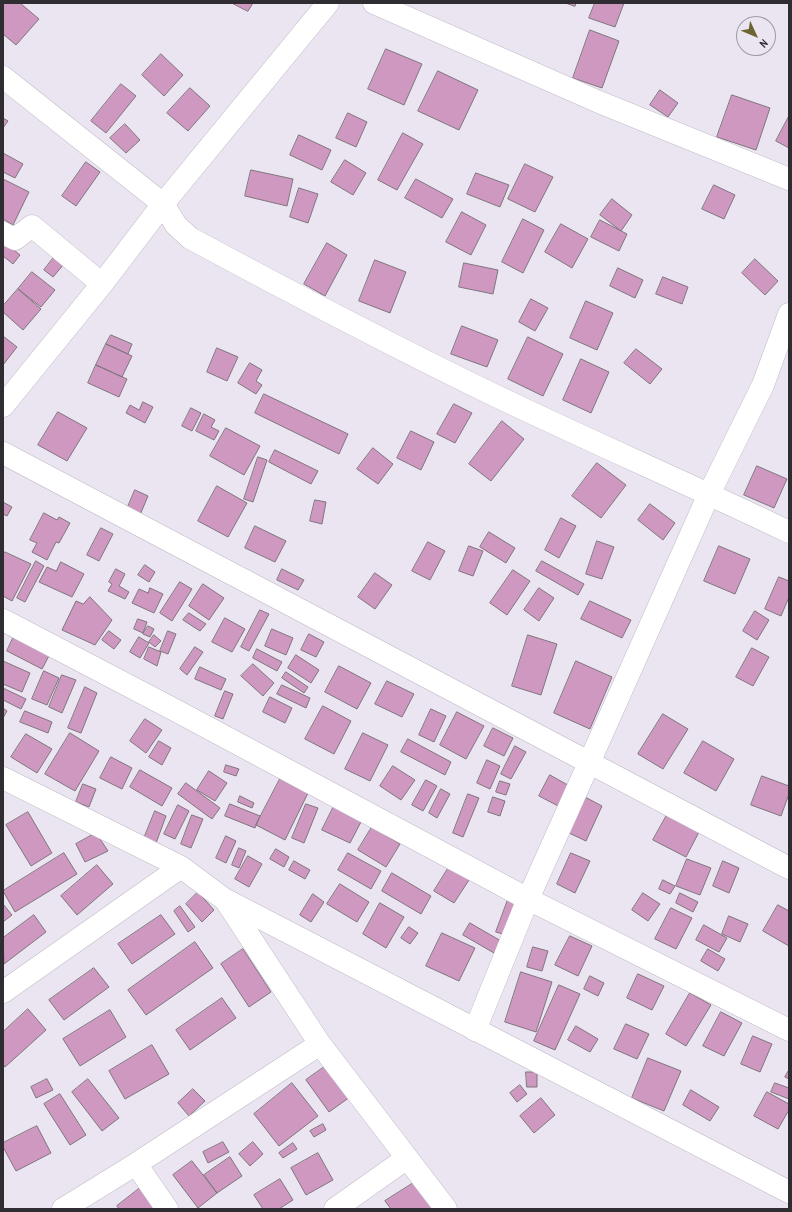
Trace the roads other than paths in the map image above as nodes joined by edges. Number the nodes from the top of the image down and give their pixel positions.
1 (328, 3) edge
2 (374, 3) edge
3 (3, 77) edge
4 (789, 179) edge
5 (163, 204) junction
6 (3, 232) edge
7 (102, 284) junction
8 (789, 314) edge
9 (3, 406) edge
10 (3, 453) edge
11 (709, 494) junction
12 (789, 532) edge
13 (3, 620) edge
14 (589, 763) junction
15 (3, 778) edge
16 (180, 867) junction
17 (789, 868) edge
18 (224, 899) junction
19 (528, 899) junction
20 (3, 992) edge
21 (475, 1030) junction
22 (789, 1030) edge
23 (320, 1044) junction
24 (407, 1158) junction
25 (136, 1164) junction
26 (789, 1192) edge
27 (63, 1209) edge
28 (167, 1209) edge
29 (335, 1209) edge
30 (446, 1209) edge

1 - 5 street
2 - 4 street
3 - 5 street
5 - 7 street
5 - 11 street
6 - 7 street
7 - 9 street
8 - 11 street
10 - 14 street
11 - 12 street
11 - 14 street
13 - 19 street
14 - 17 street
14 - 19 street
15 - 16 street
16 - 18 street
16 - 20 street
18 - 21 street
18 - 23 street
19 - 21 street
19 - 22 street
21 - 26 street
23 - 24 street
23 - 25 street
24 - 29 street
24 - 30 street
25 - 27 street
25 - 28 street

